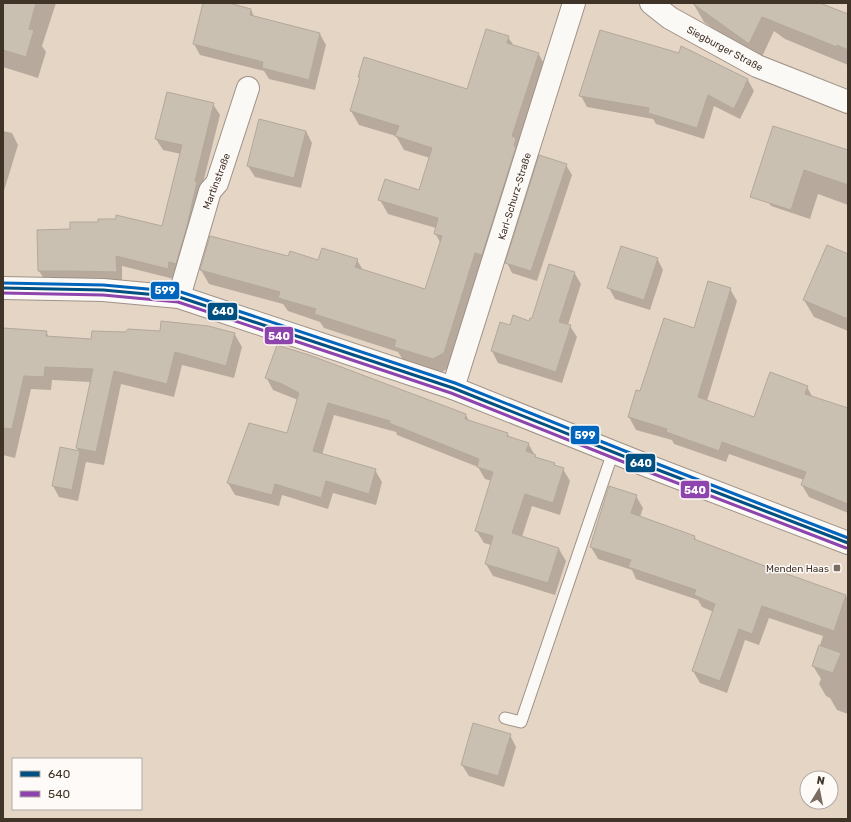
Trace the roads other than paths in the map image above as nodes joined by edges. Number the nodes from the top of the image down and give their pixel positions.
1 (574, 3) edge
2 (651, 3) edge
3 (248, 88) dead end
4 (848, 102) edge
5 (3, 288) edge
6 (178, 297) junction
7 (454, 388) junction
8 (613, 452) junction
9 (848, 543) edge
10 (505, 718) dead end

1 - 7 street, Karl-Schurz-Straße
2 - 4 street, Siegburger Straße
3 - 6 street, Martinstraße
5 - 6 street
6 - 7 street
7 - 8 street
8 - 9 street
8 - 10 lane

